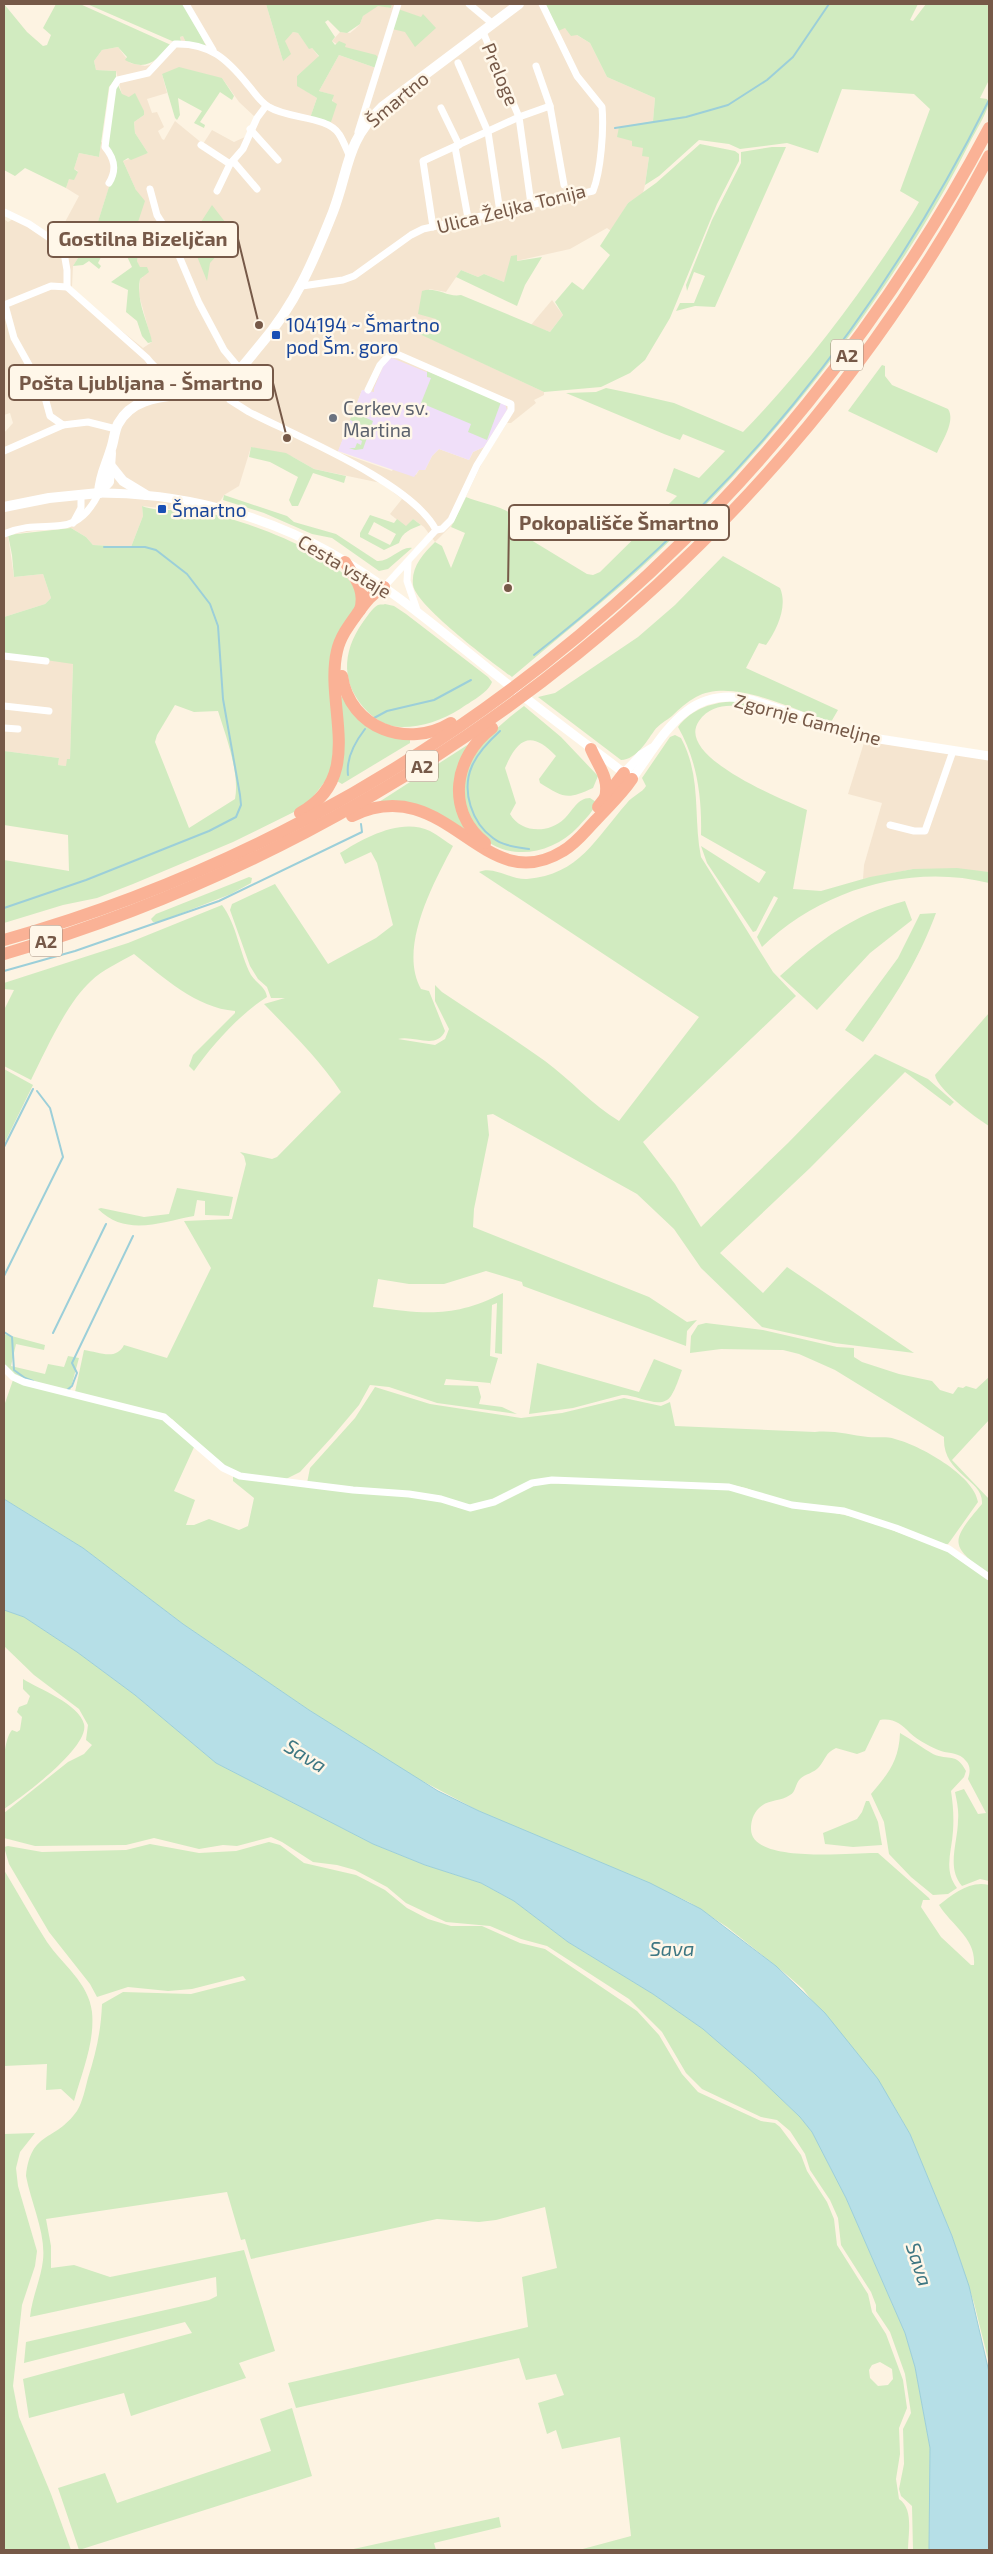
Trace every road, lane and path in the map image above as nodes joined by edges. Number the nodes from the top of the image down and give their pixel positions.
1 (186, 4) edge
2 (398, 4) edge
3 (470, 4) edge
4 (519, 4) edge
5 (542, 4) edge
6 (493, 24) junction
7 (483, 32) junction
8 (213, 50) junction
9 (458, 63) dead end
10 (536, 66) dead end
11 (266, 106) junction
12 (550, 106) junction
13 (442, 108) dead end
14 (519, 117) junction
15 (989, 128) edge
16 (250, 129) junction
17 (488, 132) junction
18 (357, 136) junction
19 (200, 145) dead end
20 (457, 146) junction
21 (349, 154) junction
22 (989, 156) edge
23 (278, 160) dead end
24 (232, 162) junction
25 (109, 184) dead end
26 (564, 184) dead end
27 (150, 189) dead end
28 (257, 189) dead end
29 (217, 191) dead end
30 (531, 204) junction
31 (4, 212) edge
32 (500, 212) junction
33 (468, 218) junction
34 (433, 227) junction
35 (302, 286) junction
36 (67, 287) junction
37 (5, 305) edge
38 (239, 368) junction
39 (220, 386) junction
40 (368, 390) dead end
41 (182, 394) junction
42 (63, 425) junction
43 (116, 429) junction
44 (111, 450) junction
45 (4, 451) edge
46 (111, 466) junction
47 (99, 493) junction
48 (81, 494) junction
49 (146, 494) junction
50 (4, 507) edge
51 (73, 523) junction
52 (436, 530) junction
53 (4, 534) edge
54 (345, 562) junction
55 (408, 562) junction
56 (384, 587) junction
57 (360, 611) junction
58 (418, 614) junction
59 (4, 656) edge
60 (46, 661) dead end
61 (530, 692) junction
62 (4, 706) edge
63 (49, 711) dead end
64 (479, 712) junction
65 (4, 728) edge
66 (18, 729) dead end
67 (591, 749) junction
68 (953, 751) junction
69 (989, 756) edge
70 (628, 776) junction
71 (604, 800) junction
72 (890, 825) dead end
73 (308, 832) junction
74 (270, 837) junction
75 (4, 940) edge
76 (4, 954) edge
77 (4, 1368) edge
78 (989, 1578) edge

1 - 8 street
2 - 18 street
3 - 6 street
4 - 6 main road, Šmartno
5 - 30 street, Ulica Željka Tonija
6 - 7 main road, Šmartno
7 - 14 street, Preloge
7 - 18 main road, Šmartno
8 - 11 street
8 - 25 street
9 - 17 street, Preloge
10 - 12 street, Preloge
11 - 16 street
11 - 21 street
12 - 14 street, Preloge
12 - 26 street, Preloge
13 - 20 street
14 - 17 street, Preloge
14 - 30 street, Preloge
15 - 64 highway, A2
16 - 23 street
16 - 24 street
17 - 20 street, Preloge
17 - 32 street, Preloge
18 - 21 main road, Šmartno
19 - 24 street
20 - 33 street
20 - 34 street, Preloge
21 - 35 main road, Šmartno
22 - 61 highway, A2
24 - 28 street
24 - 29 street
27 - 38 street
30 - 32 street, Ulica Željka Tonija
31 - 36 street
32 - 33 street, Ulica Željka Tonija
33 - 34 street, Ulica Željka Tonija
34 - 35 street, Ulica Željka Tonija
35 - 38 main road, Šmartno
36 - 37 street
36 - 41 street
37 - 42 street
38 - 39 main road, Šmartno
39 - 41 main road
39 - 52 street
40 - 52 street
41 - 43 main road
42 - 43 street
42 - 45 street
43 - 44 main road
44 - 46 main road
44 - 47 main road
46 - 47 main road
46 - 49 main road
47 - 48 main road, Cesta vstaje
47 - 49 street, Cesta vstaje
47 - 51 street
48 - 50 main road, Cesta vstaje
48 - 51 street
49 - 54 street, Cesta vstaje
51 - 53 street
52 - 55 street
54 - 56 street, Cesta vstaje
54 - 57 highway
55 - 56 street
55 - 58 street
56 - 57 highway
56 - 58 street, Cesta vstaje
56 - 64 highway
57 - 74 highway
58 - 67 street, Cesta vstaje
59 - 60 street
61 - 71 highway
61 - 73 highway, A2
62 - 63 street
64 - 74 highway, A2
65 - 66 street
67 - 70 street, Cesta vstaje
67 - 71 highway
68 - 69 street, Zgornje Gameljne
68 - 70 street, Zgornje Gameljne
68 - 72 street
70 - 71 highway
70 - 73 highway
73 - 76 highway, A2
74 - 75 highway, A2
77 - 78 street

